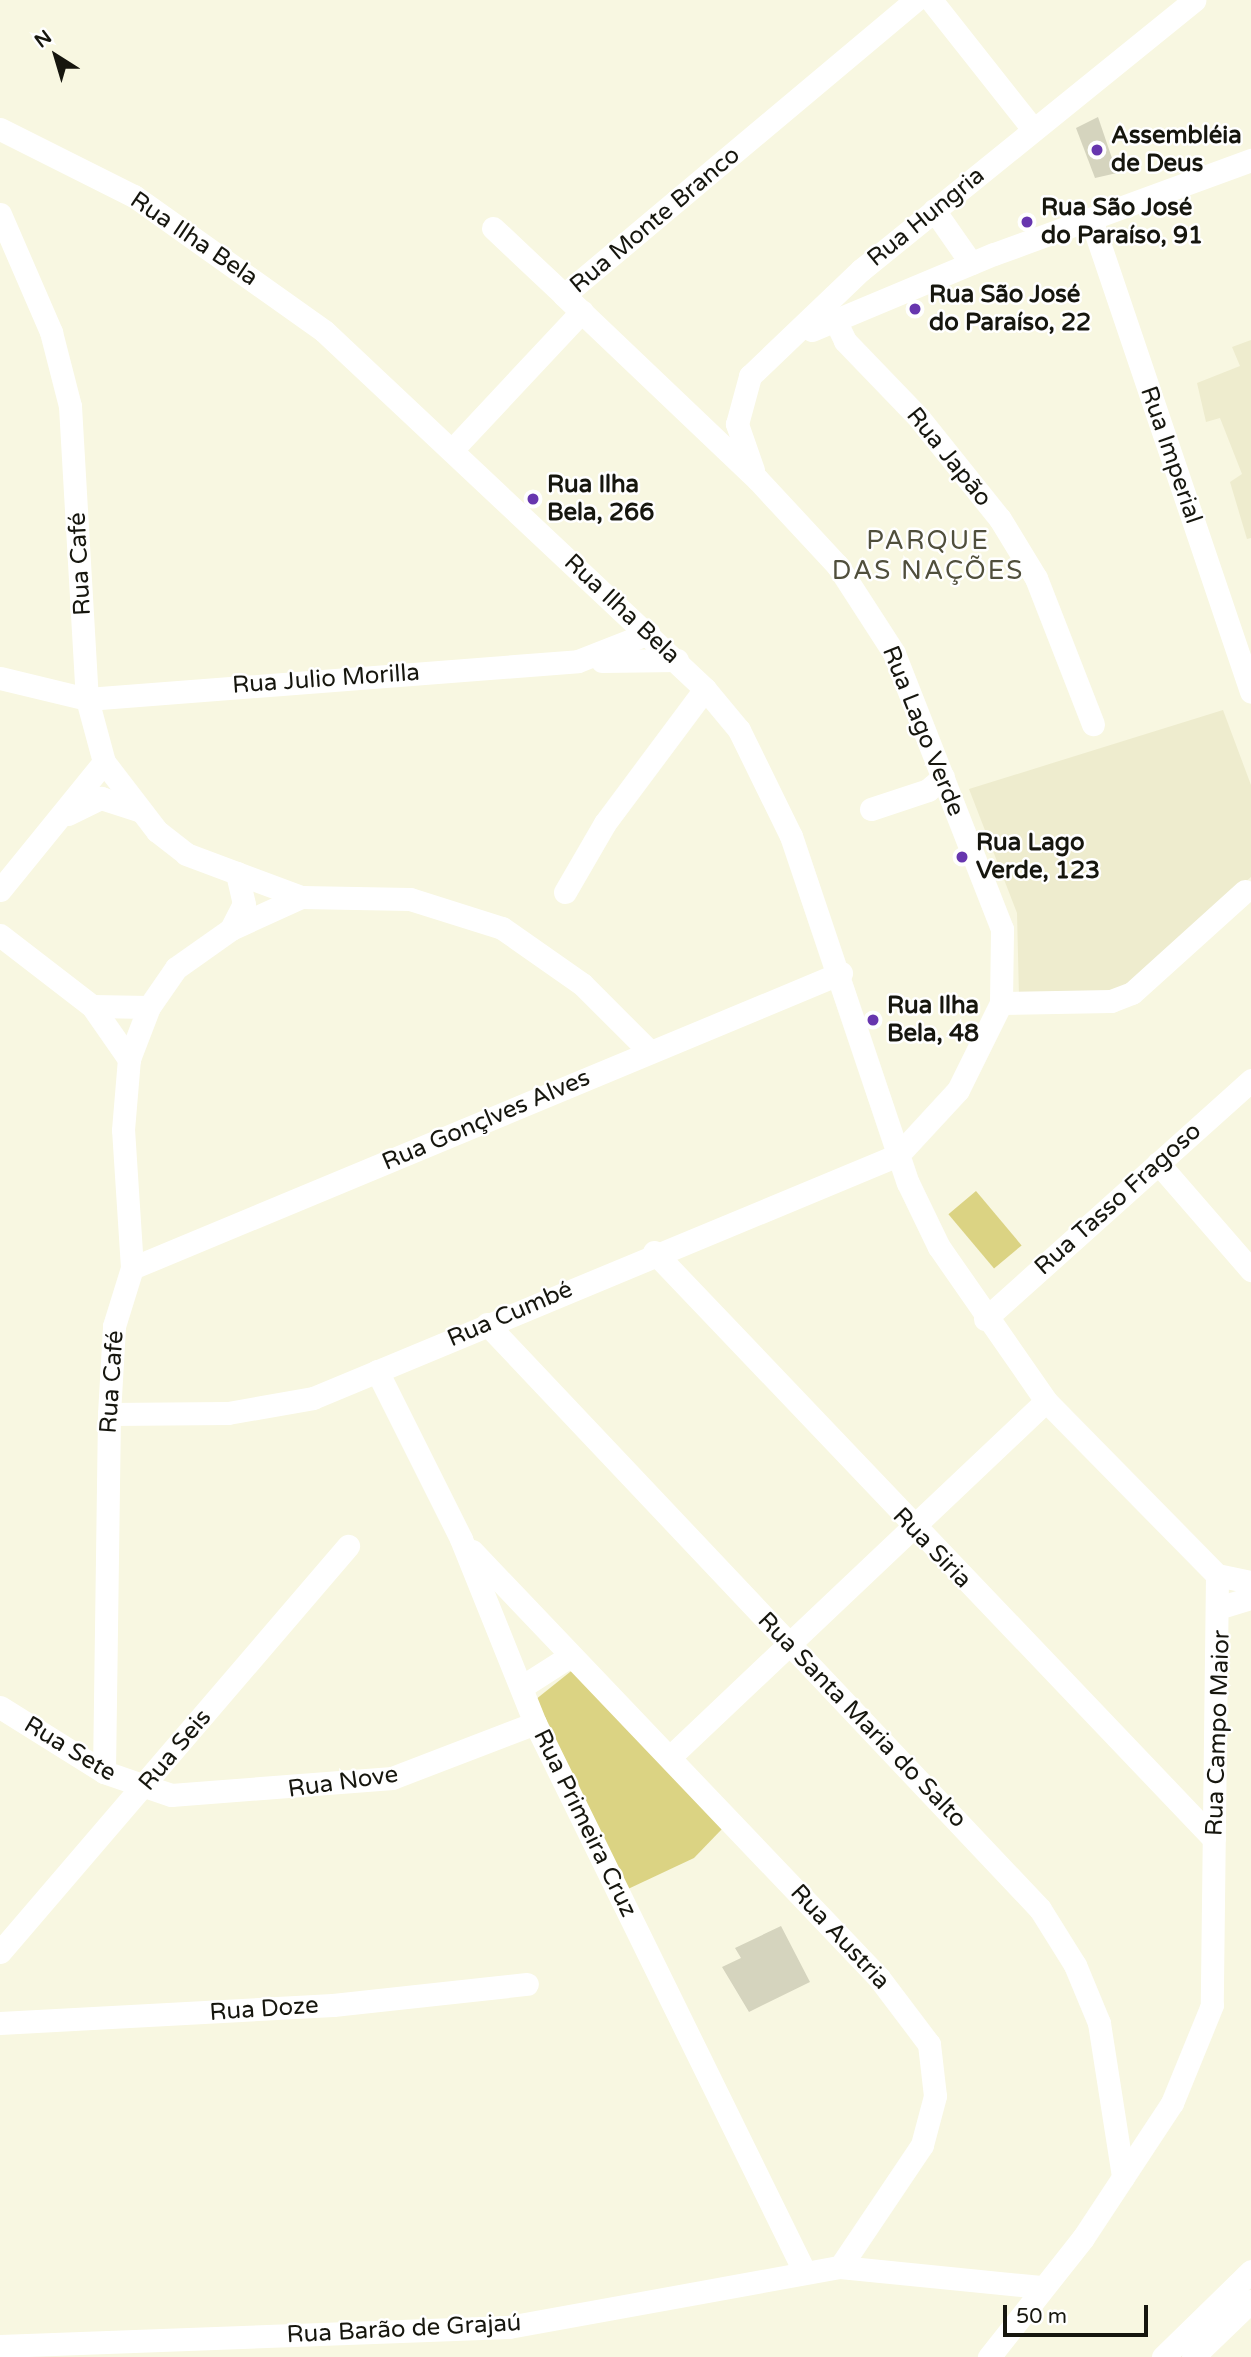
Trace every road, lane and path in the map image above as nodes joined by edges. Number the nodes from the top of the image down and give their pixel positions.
1 (915, 0) edge
2 (931, 0) edge
3 (1195, 0) edge
4 (0, 129) edge
5 (1033, 129) junction
6 (1251, 160) edge
7 (934, 210) junction
8 (0, 214) edge
9 (1091, 219) junction
10 (493, 228) dead end
11 (971, 263) junction
12 (564, 295) junction
13 (582, 312) junction
14 (834, 318) junction
15 (787, 344) junction
16 (452, 450) junction
17 (757, 479) junction
18 (649, 633) junction
19 (677, 660) junction
20 (578, 661) junction
21 (0, 678) edge
22 (705, 689) junction
23 (1251, 692) edge
24 (87, 699) junction
25 (1093, 724) dead end
26 (104, 762) junction
27 (943, 777) junction
28 (871, 809) dead end
29 (142, 811) junction
30 (63, 816) junction
31 (237, 873) junction
32 (1245, 891) dead end
33 (1, 892) edge
34 (565, 892) dead end
35 (301, 897) junction
36 (231, 929) junction
37 (2, 931) edge
38 (841, 973) junction
39 (1001, 1003) junction
40 (92, 1006) junction
41 (149, 1007) junction
42 (649, 1051) junction
43 (129, 1059) junction
44 (1251, 1080) edge
45 (898, 1155) junction
46 (1158, 1163) junction
47 (654, 1252) junction
48 (132, 1268) junction
49 (1251, 1270) edge
50 (985, 1319) junction
51 (486, 1324) junction
52 (377, 1371) junction
53 (1046, 1401) junction
54 (109, 1414) junction
55 (913, 1528) junction
56 (461, 1539) junction
57 (348, 1546) dead end
58 (1217, 1575) junction
59 (1251, 1582) edge
60 (1251, 1598) edge
61 (1221, 1607) junction
62 (788, 1643) junction
63 (570, 1656) junction
64 (523, 1686) junction
65 (0, 1707) edge
66 (535, 1723) junction
67 (671, 1756) junction
68 (103, 1772) junction
69 (141, 1790) junction
70 (1214, 1839) junction
71 (0, 1952) edge
72 (527, 1984) dead end
73 (0, 2023) edge
74 (1123, 2178) junction
75 (839, 2267) junction
76 (804, 2271) junction
77 (1251, 2271) edge
78 (1041, 2287) junction
79 (1251, 2301) edge
80 (0, 2346) edge
81 (989, 2357) edge
82 (1163, 2357) edge
83 (1193, 2357) edge

1 - 12 street, Rua Monte Branco
2 - 5 street
3 - 5 street, Rua Hungria
4 - 16 street, Rua Ilha Bela
5 - 7 street, Rua Hungria
6 - 9 street
7 - 11 street
7 - 15 street, Rua Hungria
8 - 24 street, Rua Café
9 - 11 street
9 - 23 street, Rua Imperial
10 - 12 street
11 - 14 street
12 - 13 street, Rua Monte Branco
13 - 16 street
13 - 17 street, Rua Monte Branco
14 - 15 street
14 - 25 street, Rua Japão
15 - 17 street, Rua Hungria
16 - 18 street, Rua Ilha Bela
17 - 27 street, Rua Lago Verde
18 - 19 street, Rua Ilha Bela
18 - 20 street, Rua Julio Morilla
19 - 20 street
19 - 22 street, Rua Ilha Bela
20 - 24 street, Rua Julio Morilla
21 - 24 street, Rua Julio Morilla
22 - 34 street
22 - 38 street, Rua Ilha Bela
24 - 26 street, Rua Café
26 - 29 street
26 - 30 street
27 - 28 street
27 - 39 street, Rua Lago Verde
29 - 30 street
29 - 31 street
30 - 33 street
31 - 35 street
31 - 36 street
32 - 39 street
35 - 36 street, Rua Café
35 - 42 street
36 - 41 street, Rua Café
37 - 40 street
38 - 42 street, Rua Gonçlves Alves
38 - 45 street, Rua Ilha Bela
39 - 45 street, Rua Lago Verde
40 - 41 street
40 - 43 street
41 - 43 street, Rua Café
42 - 48 street, Rua Gonçlves Alves
43 - 48 street, Rua Café
44 - 46 street, Rua Tasso Fragoso
45 - 47 street, Rua Cumbé
45 - 50 street
46 - 49 street
46 - 50 street, Rua Tasso Fragoso
47 - 51 street, Rua Cumbé
47 - 55 street, Rua Siria
48 - 54 street, Rua Café
50 - 53 street
51 - 52 street, Rua Cumbé
51 - 62 street, Rua Santa Maria do Salto
52 - 54 street, Rua Cumbé
52 - 56 street, Rua Primeira Cruz
53 - 55 street
53 - 58 street
54 - 68 street, Rua Café
55 - 62 street
55 - 70 street, Rua Siria
56 - 63 street, Rua Austria
56 - 64 street, Rua Primeira Cruz
57 - 69 street, Rua Seis
58 - 59 street
58 - 61 street, Rua Campo Maior
60 - 61 street
61 - 70 street, Rua Campo Maior
62 - 67 street
62 - 74 street, Rua Santa Maria do Salto
63 - 64 street
63 - 67 street, Rua Austria
64 - 66 street, Rua Primeira Cruz
65 - 68 street, Rua Sete
66 - 69 street, Rua Nove
66 - 76 street, Rua Primeira Cruz
67 - 75 street, Rua Austria
68 - 69 street, Rua Sete
69 - 71 street, Rua Seis
70 - 74 street, Rua Campo Maior
72 - 73 street, Rua Doze
74 - 78 street, Rua Campo Maior
75 - 76 street, Rua Barão de Grajaú
75 - 78 street, Rua Barão de Grajaú
76 - 80 street, Rua Barão de Grajaú
77 - 82 street
78 - 81 street, Rua Campo Maior
79 - 83 street

